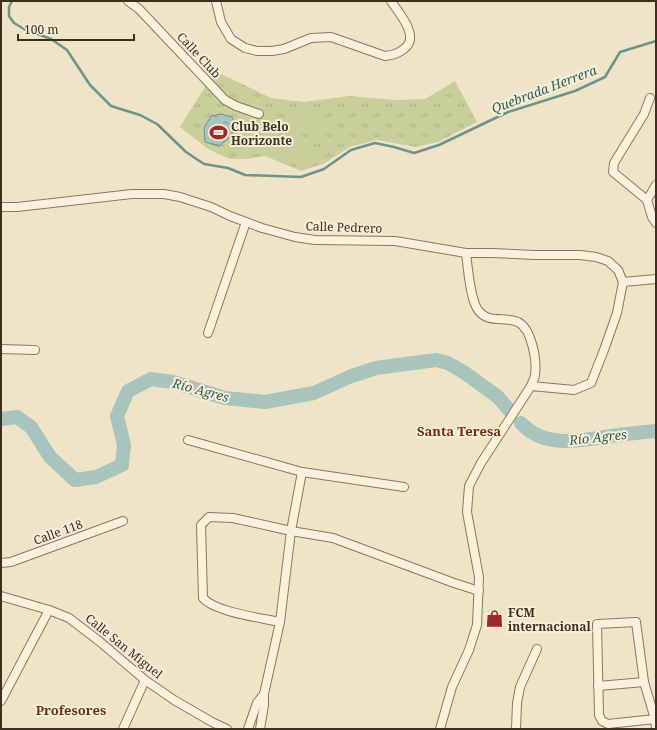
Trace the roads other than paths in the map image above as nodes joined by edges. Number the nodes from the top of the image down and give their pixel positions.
1 (128, 1) edge
2 (216, 1) edge
3 (391, 1) edge
4 (650, 98) dead end
5 (260, 114) dead end
6 (656, 185) edge
7 (647, 200) junction
8 (1, 207) edge
9 (246, 222) junction
10 (656, 223) edge
11 (466, 253) junction
12 (656, 279) edge
13 (623, 282) junction
14 (208, 333) dead end
15 (1, 349) edge
16 (35, 350) dead end
17 (530, 386) junction
18 (188, 440) dead end
19 (302, 472) junction
20 (404, 487) dead end
21 (123, 521) dead end
22 (291, 531) junction
23 (1, 563) edge
24 (479, 591) junction
25 (1, 596) edge
26 (49, 610) junction
27 (280, 622) junction
28 (537, 649) dead end
29 (145, 680) junction
30 (644, 682) junction
31 (598, 686) junction
32 (264, 694) junction
33 (1, 701) edge
34 (645, 720) junction
35 (656, 724) edge
36 (123, 729) edge
37 (227, 729) edge
38 (248, 729) edge
39 (260, 729) edge
40 (440, 729) edge
41 (516, 729) edge
42 (646, 729) edge

1 - 5 street, Calle Club
2 - 3 street
4 - 7 street
6 - 7 street
7 - 10 street
8 - 9 street, Calle Pedrero
9 - 11 street, Calle Pedrero
9 - 14 street
11 - 13 street, Calle Pedrero
11 - 17 street
12 - 13 street
13 - 17 street
15 - 16 street
17 - 24 street
18 - 19 street
19 - 20 street
19 - 22 street
21 - 23 street, Calle 118
22 - 24 street
22 - 27 street
22 - 27 street
24 - 40 street
25 - 26 street, Calle San Miguel
26 - 29 street, Calle San Miguel
26 - 33 street
27 - 32 street
28 - 41 street
29 - 36 street
29 - 37 street, Calle San Miguel
30 - 31 street
30 - 31 street
30 - 35 street
31 - 34 street
32 - 38 street
32 - 39 street
34 - 35 street
34 - 42 street

